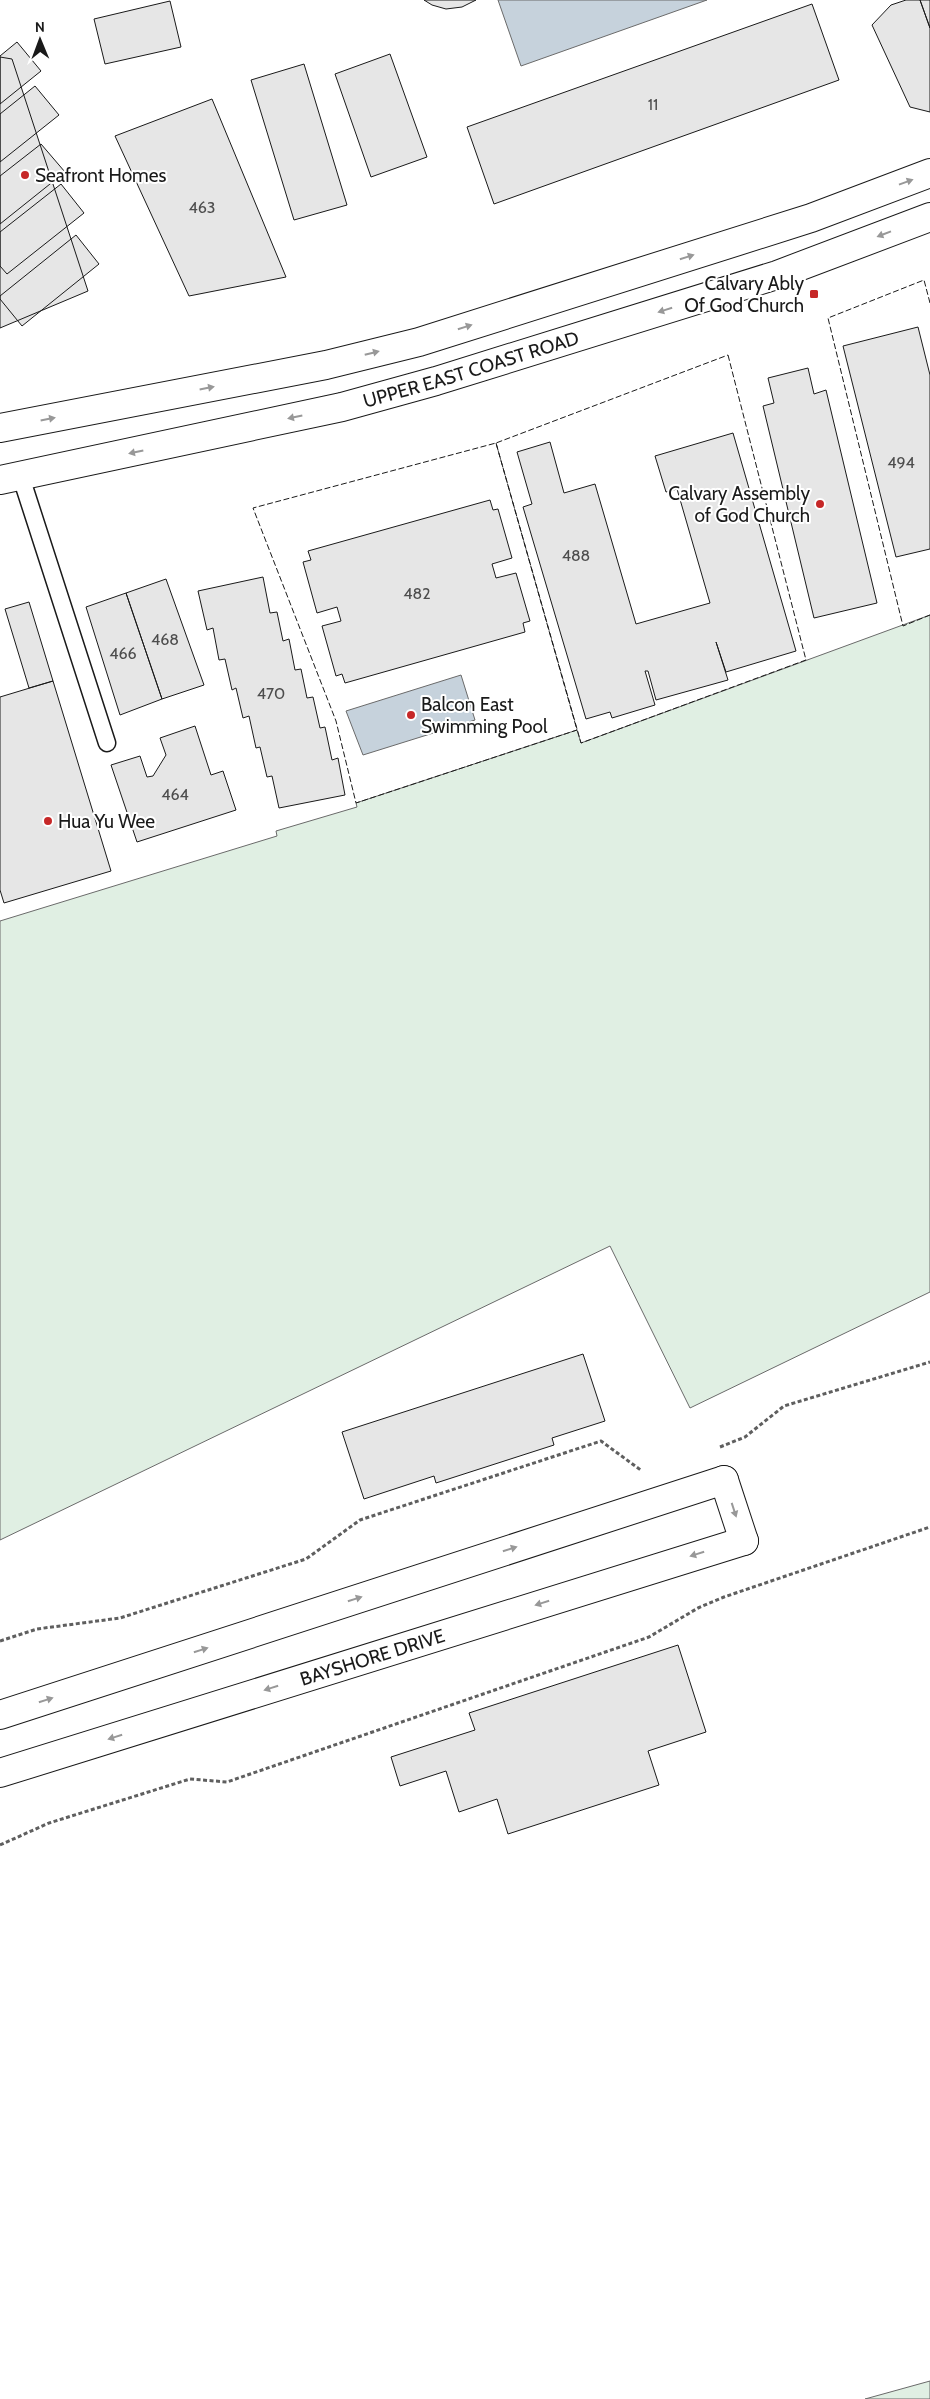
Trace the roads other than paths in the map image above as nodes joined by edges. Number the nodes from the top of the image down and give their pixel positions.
1 (930, 173) edge
2 (930, 217) edge
3 (0, 428) edge
4 (10, 479) edge
5 (107, 743) dead end
6 (0, 1715) edge
7 (0, 1773) edge

3 -> 1 main road
2 -> 4 main road, UPPER EAST COAST ROAD
4 - 5 lane
6 -> 7 main road, BAYSHORE DRIVE

